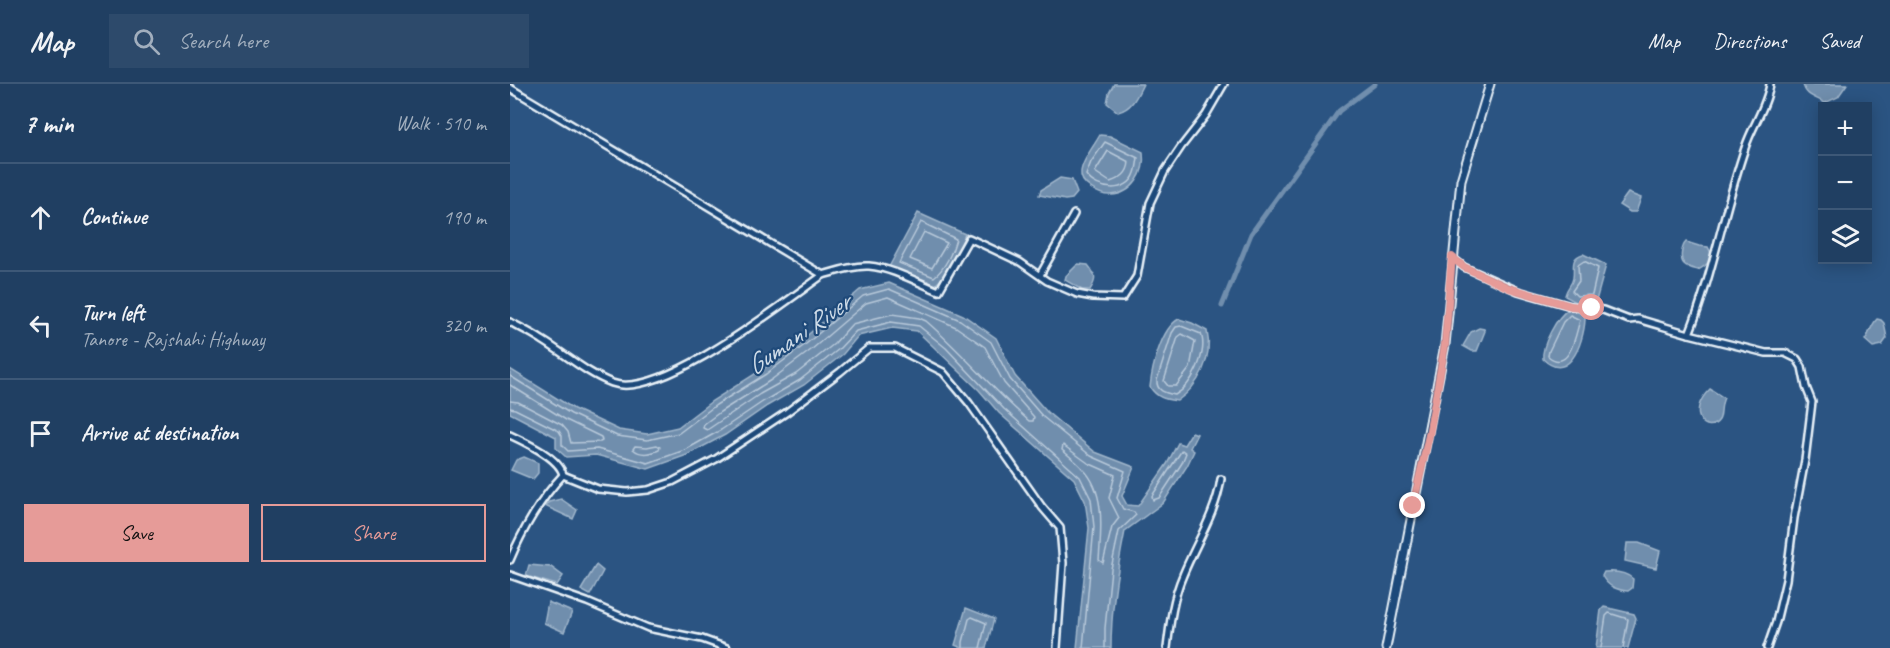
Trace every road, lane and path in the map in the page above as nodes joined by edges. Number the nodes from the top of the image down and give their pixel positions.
1 (1224, 84) edge
2 (1490, 84) edge
3 (1770, 84) edge
4 (510, 88) edge
5 (1074, 214) dead end
6 (1452, 257) junction
7 (823, 275) junction
8 (1040, 275) junction
9 (510, 322) edge
10 (1689, 333) junction
11 (510, 435) edge
12 (563, 475) junction
13 (1221, 479) dead end
14 (510, 560) edge
15 (510, 575) edge
16 (727, 648) edge
17 (1057, 648) edge
18 (1167, 648) edge
19 (1386, 648) edge
20 (1767, 648) edge

1 - 8 street
2 - 6 main road
3 - 10 street
4 - 7 street
5 - 8 street
6 - 10 street
6 - 19 main road
7 - 8 street
7 - 9 street
10 - 20 street
11 - 12 street
12 - 14 street
12 - 17 street
13 - 18 street
15 - 16 street

